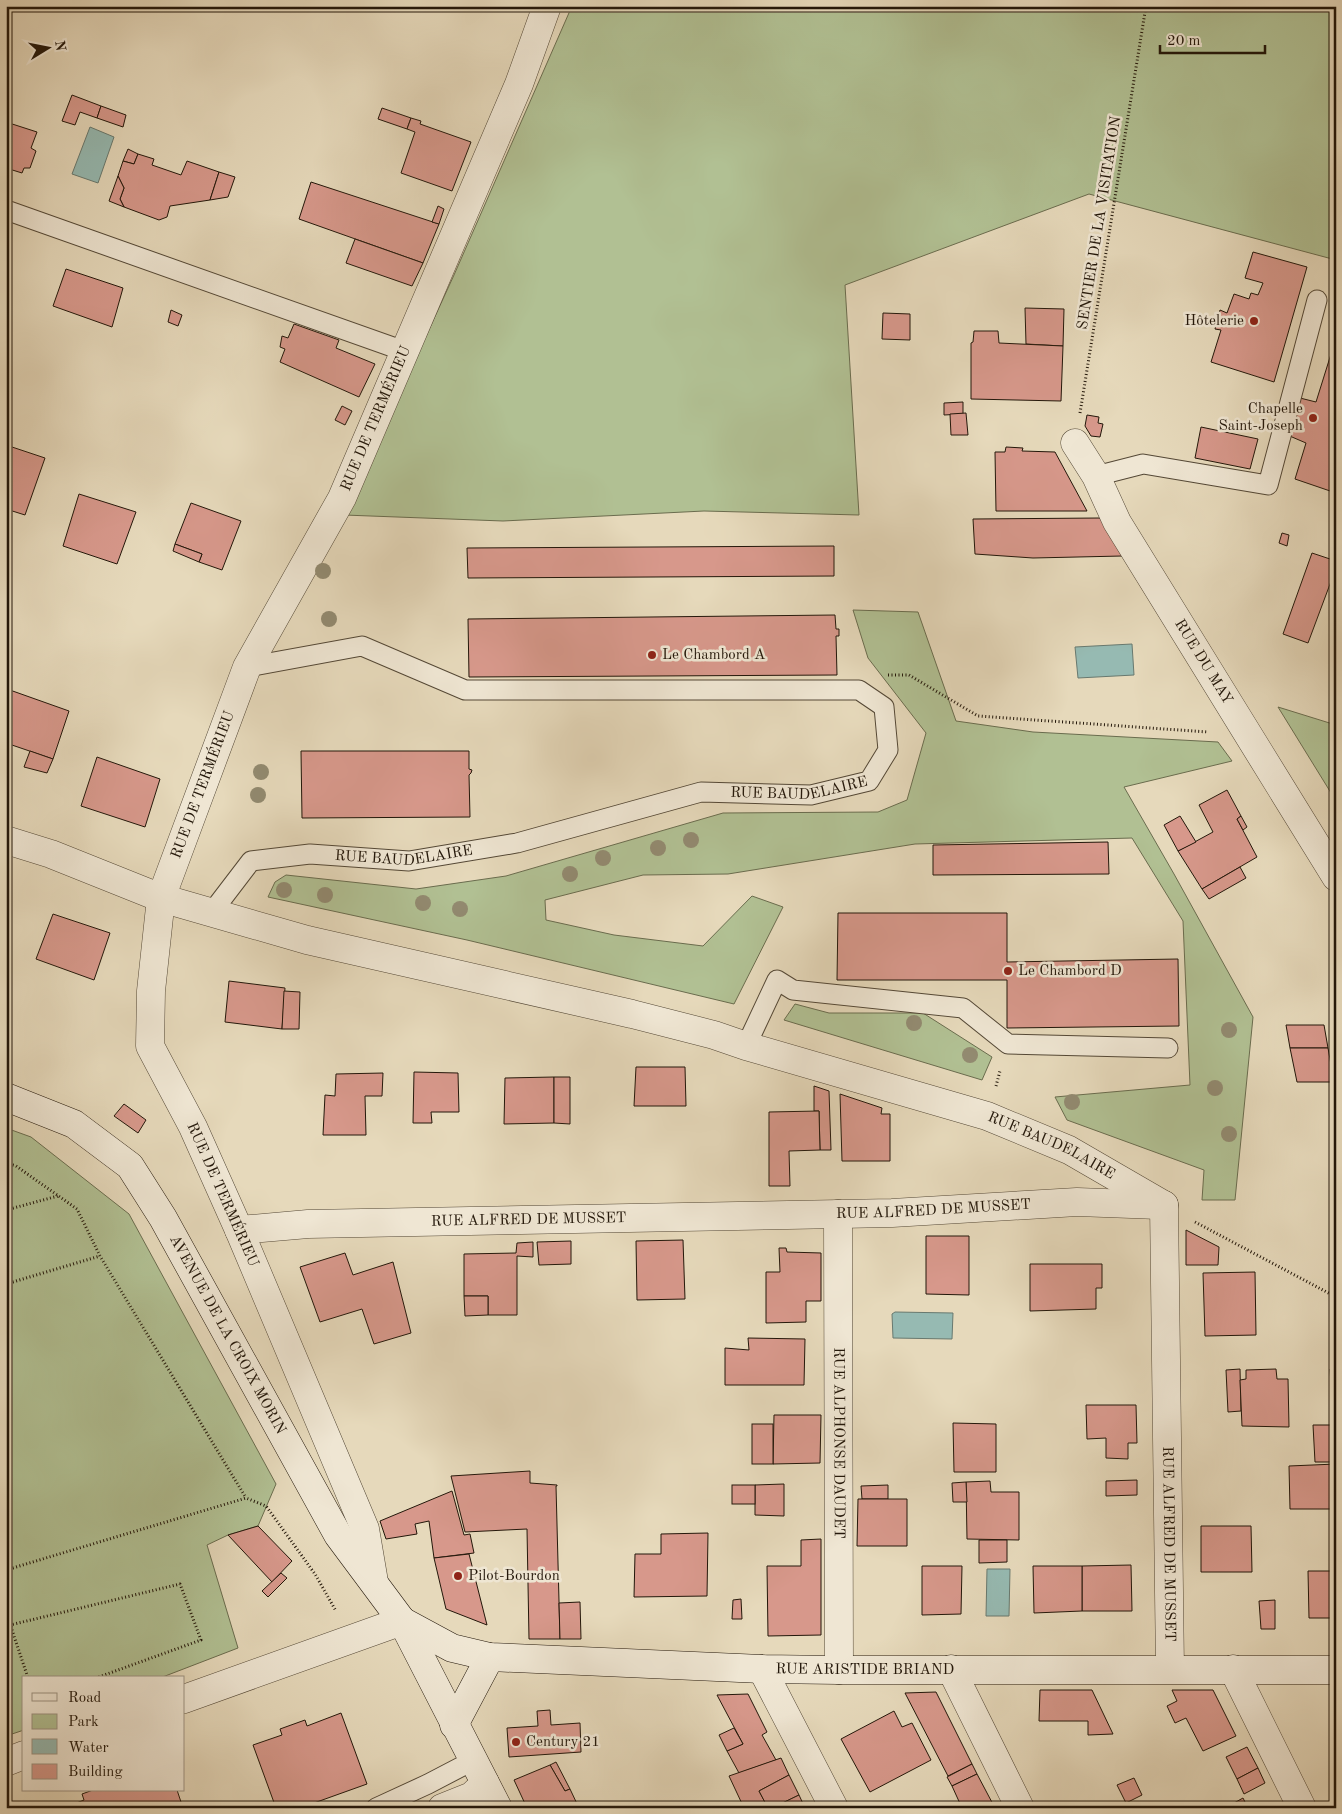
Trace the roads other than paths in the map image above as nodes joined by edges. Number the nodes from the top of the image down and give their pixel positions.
1 (547, 6) edge
2 (6, 210) edge
3 (1317, 300) dead end
4 (404, 351) junction
5 (1075, 443) road end
6 (1096, 476) junction
7 (247, 667) junction
8 (6, 840) edge
9 (1336, 877) edge
10 (161, 898) junction
11 (212, 912) junction
12 (746, 1046) junction
13 (1168, 1048) dead end
14 (6, 1097) edge
15 (1164, 1205) junction
16 (838, 1214) junction
17 (239, 1230) junction
18 (374, 1582) junction
19 (402, 1621) junction
20 (490, 1657) junction
21 (762, 1669) junction
22 (951, 1669) junction
23 (1170, 1669) junction
24 (1233, 1669) junction
25 (839, 1670) junction
26 (1336, 1670) edge
27 (185, 1699) edge
28 (454, 1725) junction
29 (22, 1757) edge
30 (6, 1762) edge
31 (479, 1771) junction
32 (376, 1808) edge
33 (442, 1808) edge
34 (498, 1808) edge
35 (834, 1808) edge
36 (1020, 1808) edge
37 (1302, 1808) edge

1 - 4 street, RUE DE TERMÉRIEU
2 - 4 lane
3 - 6 lane
4 - 7 street, RUE DE TERMÉRIEU
5 - 6 street, RUE DU MAY
6 - 9 street, RUE DU MAY
7 - 10 street, RUE DE TERMÉRIEU
7 - 11 lane, RUE BAUDELAIRE
8 - 10 street, RUE BAUDELAIRE
10 - 11 street, RUE BAUDELAIRE
10 - 17 street, RUE DE TERMÉRIEU
11 - 12 street, RUE BAUDELAIRE
12 - 13 lane
12 - 15 street, RUE BAUDELAIRE
14 - 18 street, AVENUE DE LA CROIX MORIN
15 - 16 street, RUE ALFRED DE MUSSET
15 - 23 street, RUE ALFRED DE MUSSET
16 - 17 street, RUE ALFRED DE MUSSET
16 - 25 street, RUE ALPHONSE DAUDET
17 - 18 street, RUE DE TERMÉRIEU
18 - 19 street, AVENUE DE LA CROIX MORIN
19 - 20 street, RUE ARISTIDE BRIAND
19 - 27 street
19 - 28 street, AVENUE DE LA CROIX MORIN
20 - 21 street, RUE ARISTIDE BRIAND
20 - 28 street
21 - 25 street, RUE ARISTIDE BRIAND
21 - 35 street
22 - 23 street, RUE ARISTIDE BRIAND
22 - 25 street, RUE ARISTIDE BRIAND
22 - 36 street
23 - 24 street, RUE ARISTIDE BRIAND
24 - 26 street, RUE ARISTIDE BRIAND
24 - 37 street
28 - 31 street, AVENUE DE LA CROIX MORIN
29 - 30 street
31 - 32 lane
31 - 33 street
31 - 34 street, AVENUE DE LA CROIX MORIN

